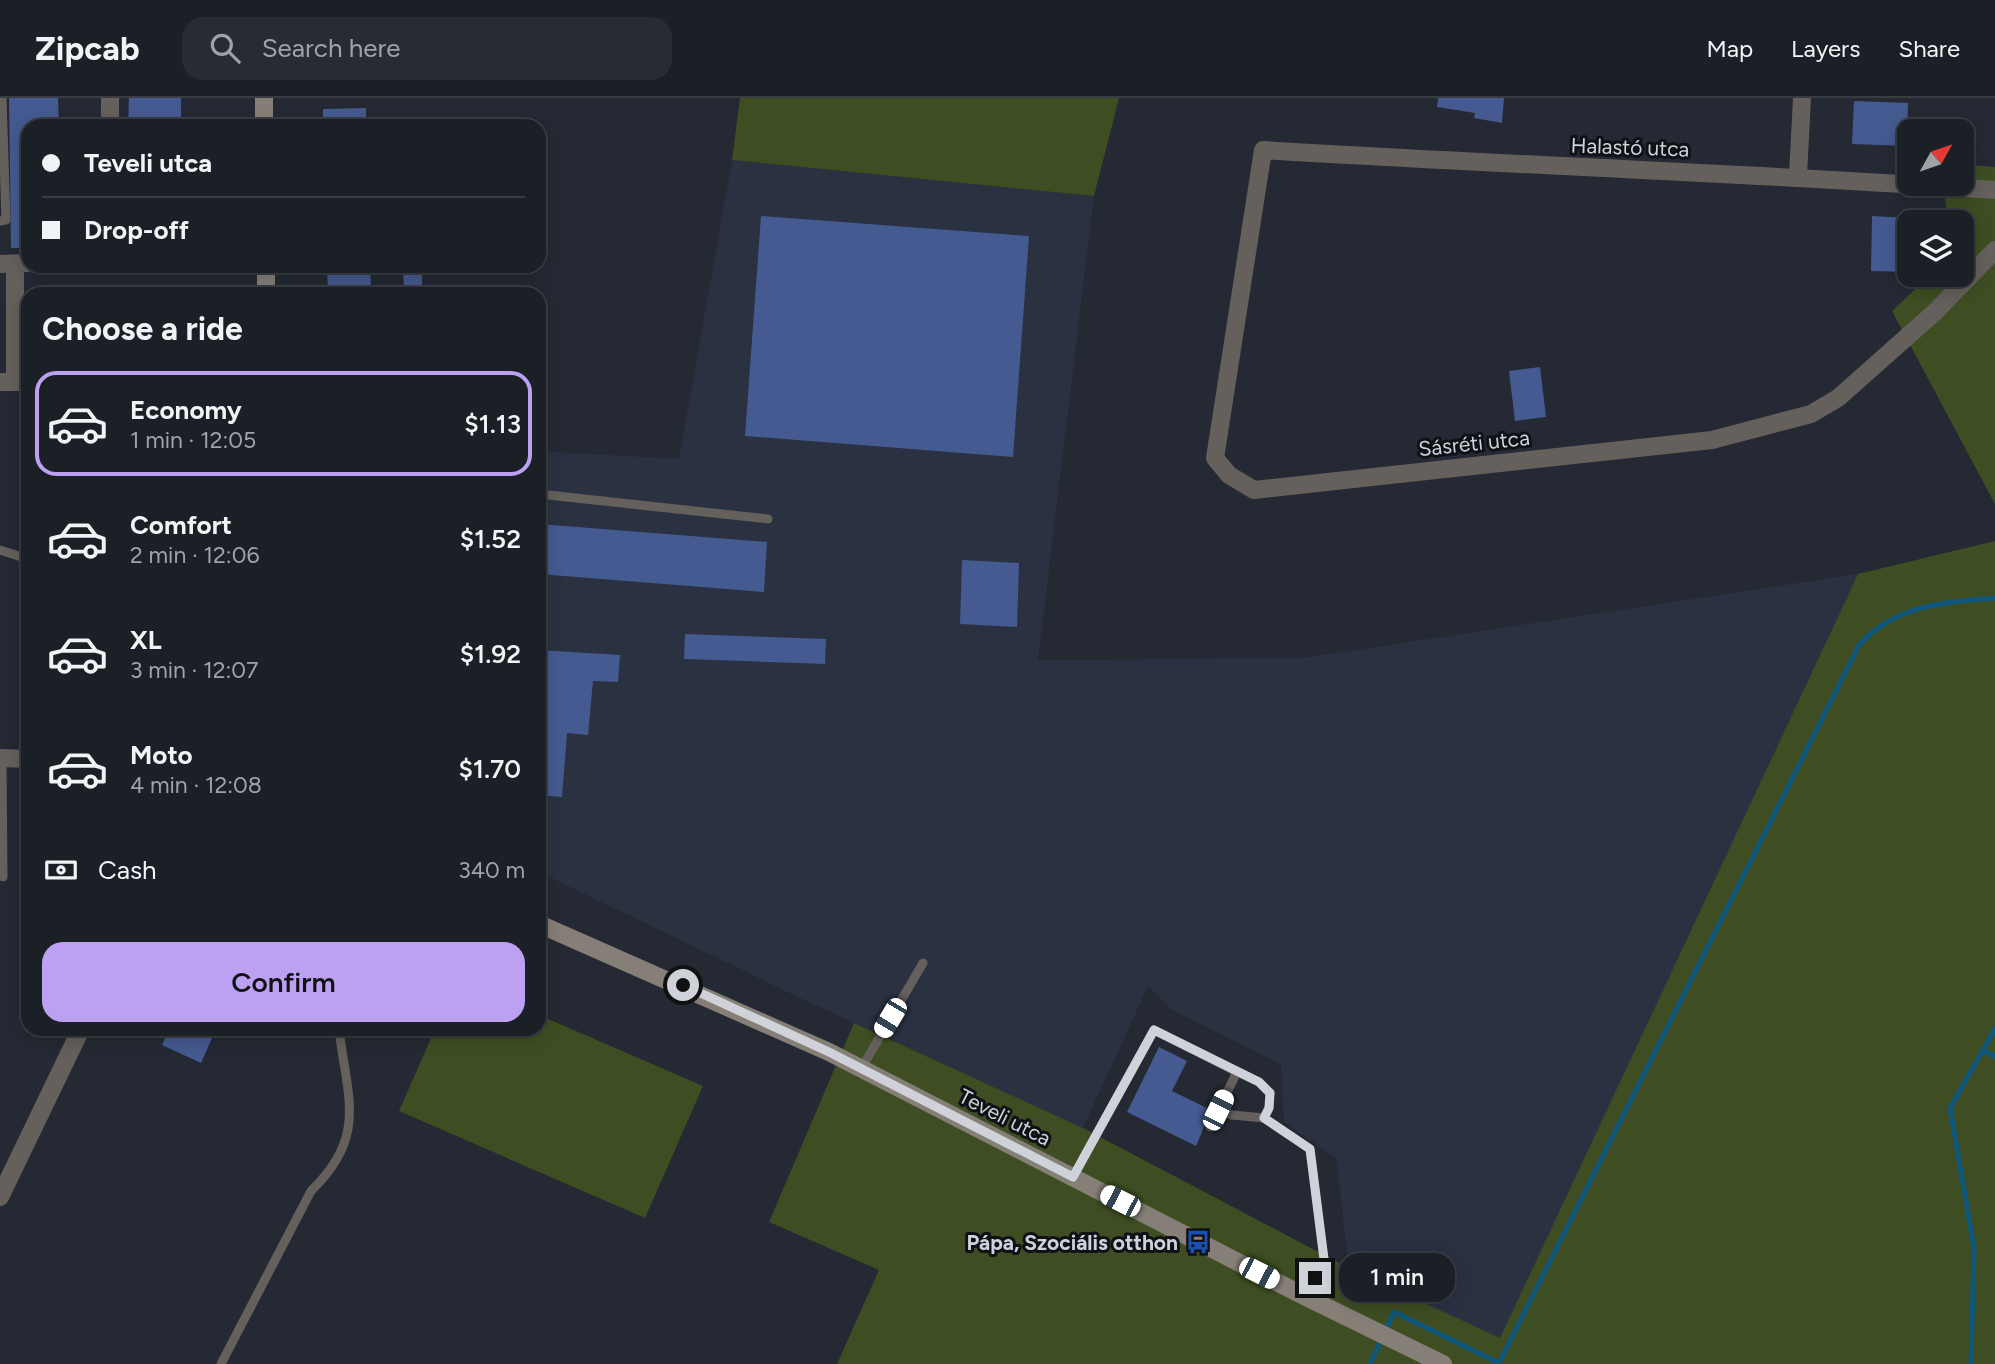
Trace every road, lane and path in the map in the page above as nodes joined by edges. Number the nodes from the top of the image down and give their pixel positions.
1 (2, 98) edge
2 (110, 98) edge
3 (264, 98) edge
4 (1802, 98) edge
5 (110, 119) edge
6 (264, 119) edge
7 (1263, 150) joint
8 (1798, 176) junction
9 (1995, 190) edge
10 (0, 220) edge
11 (1995, 250) edge
12 (14, 264) edge
13 (14, 382) edge
14 (546, 495) edge
15 (768, 519) dead end
16 (0, 550) edge
17 (21, 557) edge
18 (1, 758) edge
19 (21, 759) edge
20 (3, 877) dead end
21 (546, 927) edge
22 (923, 963) dead end
23 (78, 1036) edge
24 (340, 1036) edge
25 (861, 1069) junction
26 (1237, 1072) junction
27 (1218, 1110) junction
28 (1264, 1118) junction
29 (1210, 1127) dead end
30 (1073, 1177) junction
31 (0, 1198) edge
32 (1306, 1297) junction
33 (221, 1364) edge
34 (1443, 1364) edge

1 - 10 lane
2 - 5 street
3 - 6 main road
4 - 8 street
7 - 8 street, Halastó utca
7 - 11 street, Sásréti utca
8 - 9 street, Halastó utca
12 - 13 street
14 - 15 lane
16 - 17 lane
18 - 19 street
18 - 20 lane
21 - 25 main road, Teveli utca
22 - 25 lane
23 - 31 street
24 - 33 lane
25 - 30 main road, Teveli utca
26 - 27 lane
26 - 28 lane
26 - 30 lane
27 - 28 lane
27 - 29 lane
28 - 32 lane
30 - 32 main road, Teveli utca
32 - 34 main road, Teveli utca

